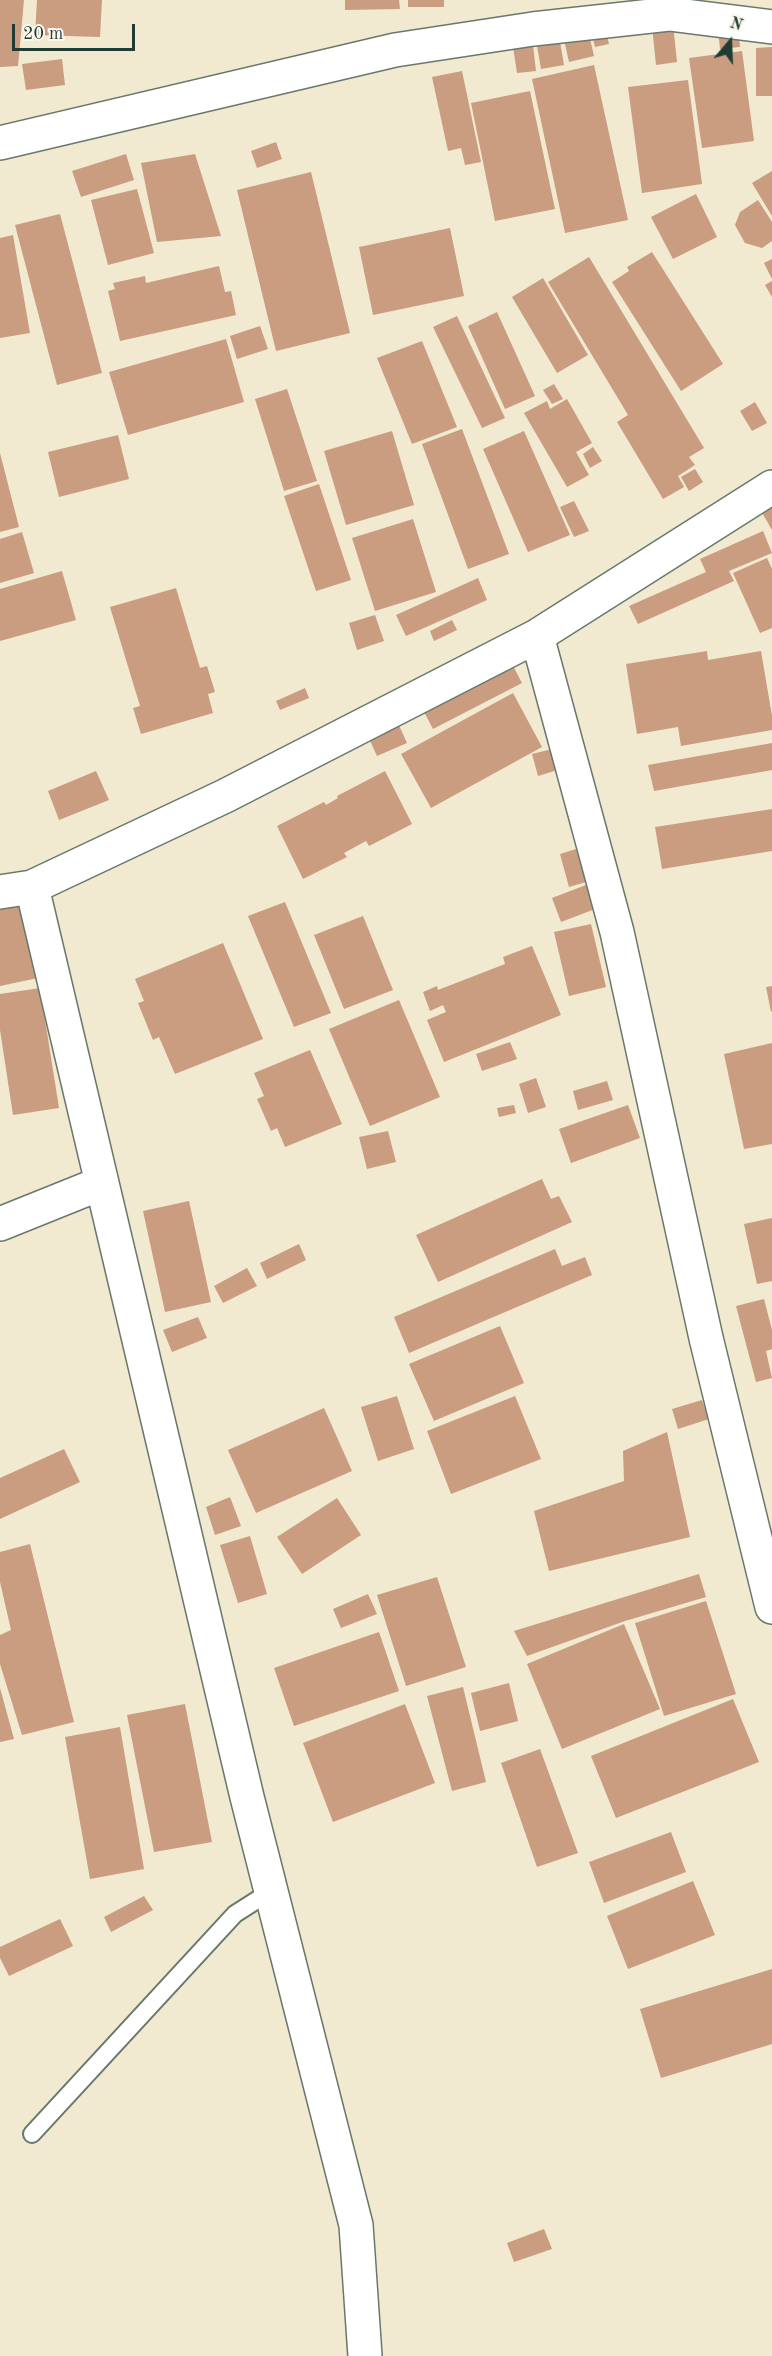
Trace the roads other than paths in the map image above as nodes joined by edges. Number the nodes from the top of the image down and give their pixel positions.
1 (772, 27) edge
2 (0, 142) edge
3 (772, 487) edge
4 (537, 636) junction
5 (32, 887) junction
6 (0, 892) edge
7 (102, 1183) junction
8 (0, 1224) edge
9 (772, 1607) edge
10 (271, 1891) junction
11 (32, 2134) dead end
12 (365, 2356) edge

1 - 2 street
3 - 4 street
4 - 5 street
4 - 9 street
5 - 6 street
5 - 7 street
7 - 8 street
7 - 10 street
10 - 11 lane
10 - 12 street

